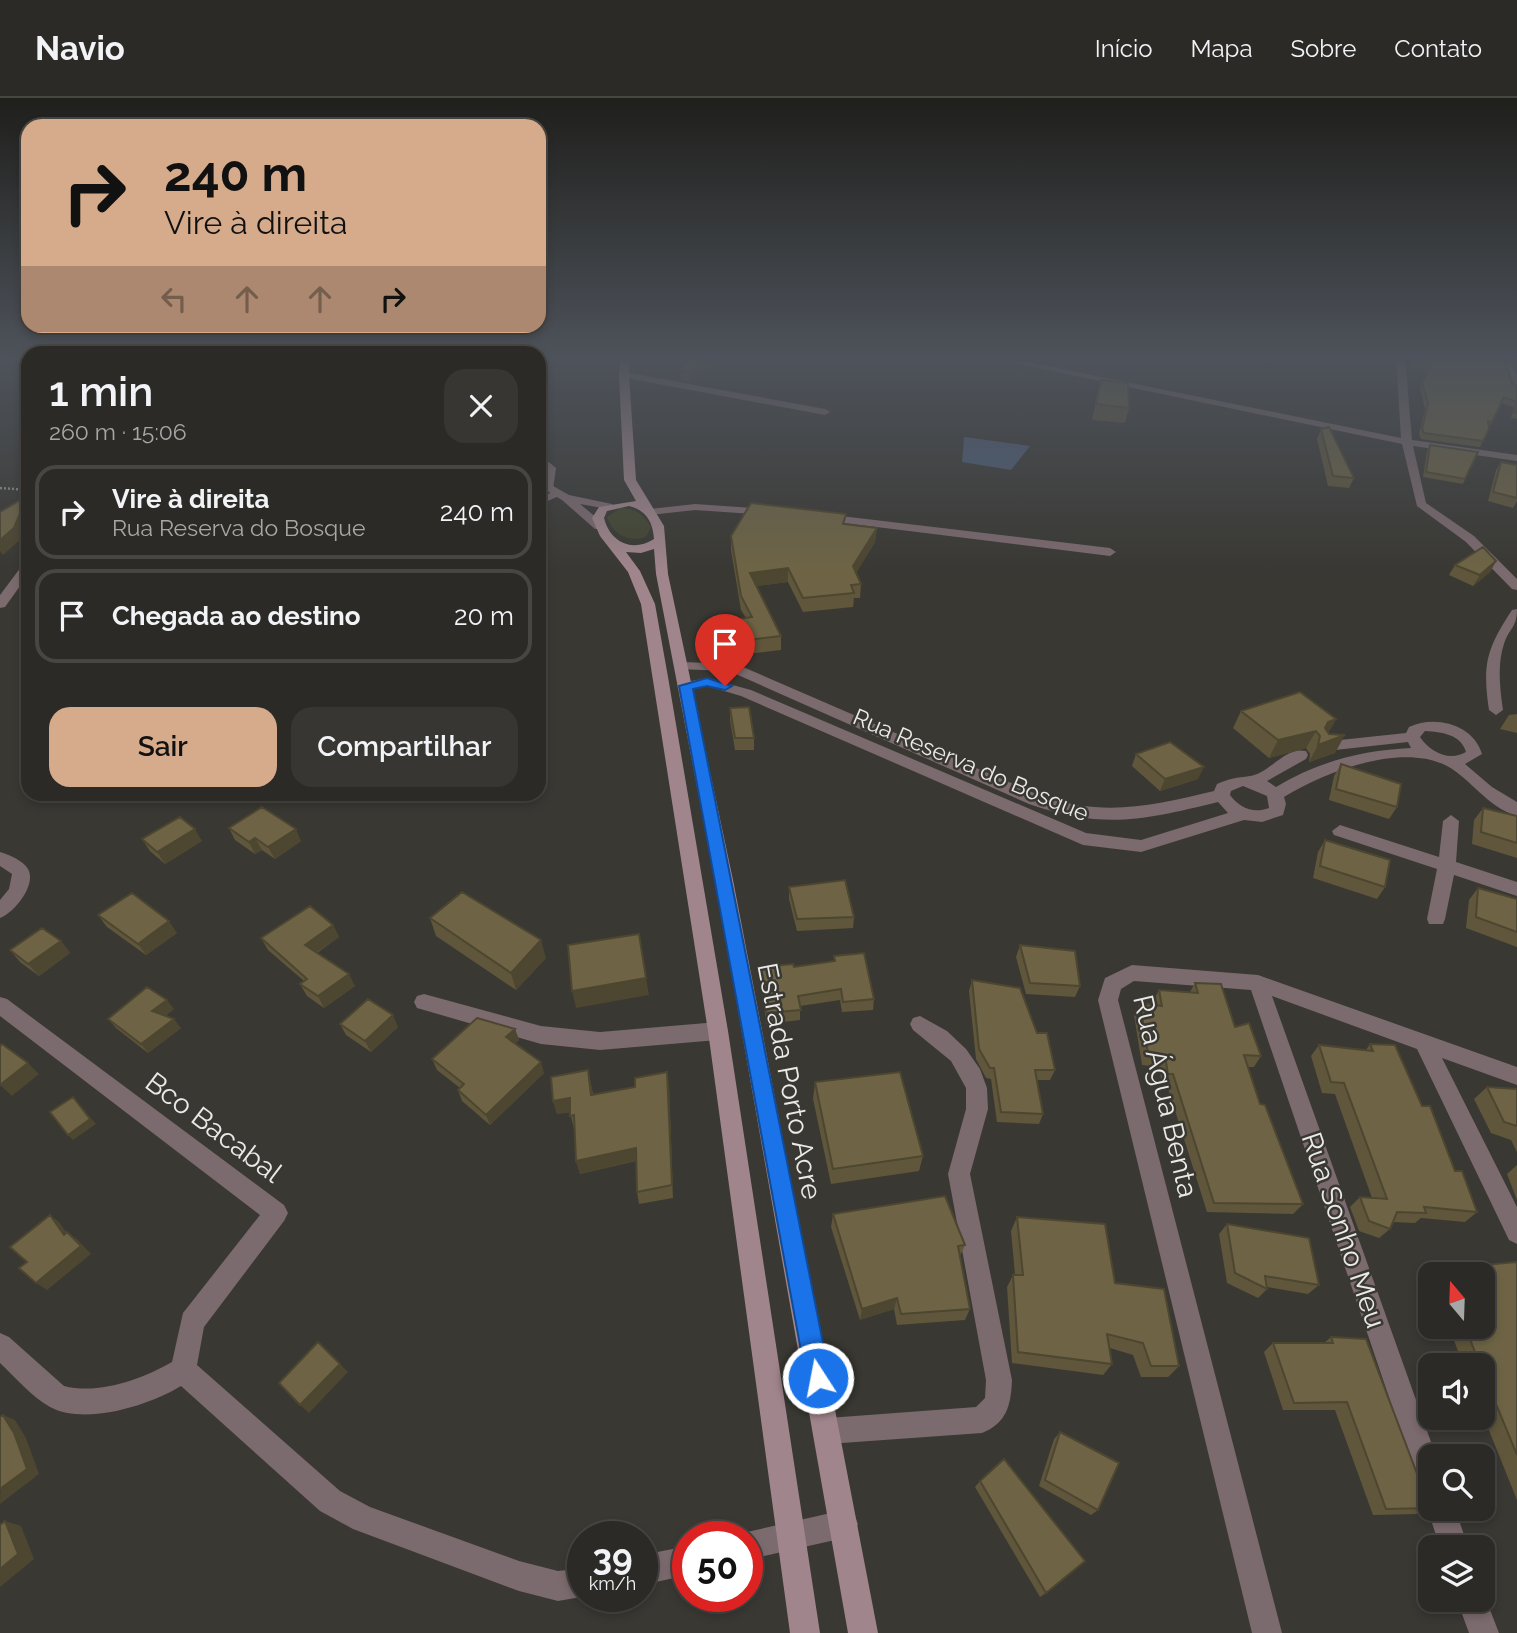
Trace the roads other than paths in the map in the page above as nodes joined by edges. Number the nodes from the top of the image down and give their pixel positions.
1 (627, 429) edge
2 (1341, 429) edge
3 (1406, 429) edge
4 (1407, 442) junction
5 (1517, 458) edge
6 (546, 462) edge
7 (630, 480) junction
8 (552, 488) edge
9 (610, 505) junction
10 (647, 509) junction
11 (781, 513) edge
12 (808, 516) edge
13 (599, 526) junction
14 (660, 540) junction
15 (614, 545) junction
16 (1110, 552) dead end
17 (21, 576) edge
18 (1517, 586) edge
19 (0, 604) edge
20 (1517, 613) edge
21 (684, 676) junction
22 (1496, 710) dead end
23 (1412, 737) junction
24 (1326, 746) edge
25 (1424, 752) junction
26 (1300, 755) dead end
27 (1460, 761) junction
28 (1253, 782) junction
29 (1222, 795) junction
30 (1275, 795) junction
31 (1163, 809) junction
32 (1517, 810) edge
33 (1244, 814) junction
34 (1119, 818) junction
35 (1451, 821) dead end
36 (1340, 831) dead end
37 (1187, 833) junction
38 (1141, 846) junction
39 (0, 858) edge
40 (1447, 866) junction
41 (1517, 889) edge
42 (0, 911) edge
43 (1436, 919) dead end
44 (1258, 983) junction
45 (424, 1002) dead end
46 (0, 1005) edge
47 (920, 1024) dead end
48 (718, 1031) junction
49 (1425, 1044) junction
50 (1517, 1076) edge
51 (1517, 1232) edge
52 (0, 1346) edge
53 (183, 1370) junction
54 (828, 1431) junction
55 (1419, 1444) edge
56 (844, 1524) junction
57 (791, 1536) junction
58 (763, 1542) edge
59 (567, 1585) edge
60 (1476, 1612) edge
61 (806, 1633) edge
62 (863, 1633) edge
63 (1267, 1633) edge
64 (1484, 1633) edge

1 - 7 main road
2 - 4 street
3 - 4 street
4 - 5 street
4 - 18 street
6 - 8 lane
7 - 9 main road
7 - 10 main road
8 - 9 street
8 - 13 street
9 - 10 main road
9 - 13 main road
10 - 11 street
10 - 14 main road
12 - 16 street
13 - 15 main road
14 - 15 main road
14 - 21 main road, Estrada Porto Acre
15 - 48 main road
17 - 19 street
20 - 22 street
21 - 34 street, Rua Reserva do Bosque
21 - 38 street, Rua Reserva do Bosque
21 - 54 main road, Estrada Porto Acre
23 - 24 street
23 - 25 street
23 - 27 street
25 - 27 street, Rua Reserva do Bosque
25 - 30 street, Rua Reserva do Bosque
26 - 28 street, Rua Reserva do Bosque
27 - 32 street
28 - 29 street, Rua Reserva do Bosque
28 - 30 street
29 - 31 street, Rua Reserva do Bosque
29 - 33 street
30 - 33 street, Rua Reserva do Bosque
31 - 34 street, Rua Reserva do Bosque
31 - 37 street
33 - 37 street, Rua Reserva do Bosque
34 - 38 street
35 - 40 street
36 - 40 street
37 - 38 street, Rua Reserva do Bosque
39 - 42 street
40 - 41 street
40 - 43 street
44 - 49 street, Rua Água Benta
44 - 55 street, Rua Sonho Meu
44 - 63 street, Rua Água Benta
45 - 48 street
46 - 53 street, Bco Bacabal
47 - 54 street
48 - 57 main road
49 - 50 street, Rua Água Benta
49 - 51 street
52 - 53 street
53 - 59 street
54 - 56 main road, Estrada Porto Acre
56 - 57 street
56 - 62 main road, Estrada Porto Acre
57 - 58 street
57 - 61 main road
60 - 64 street

